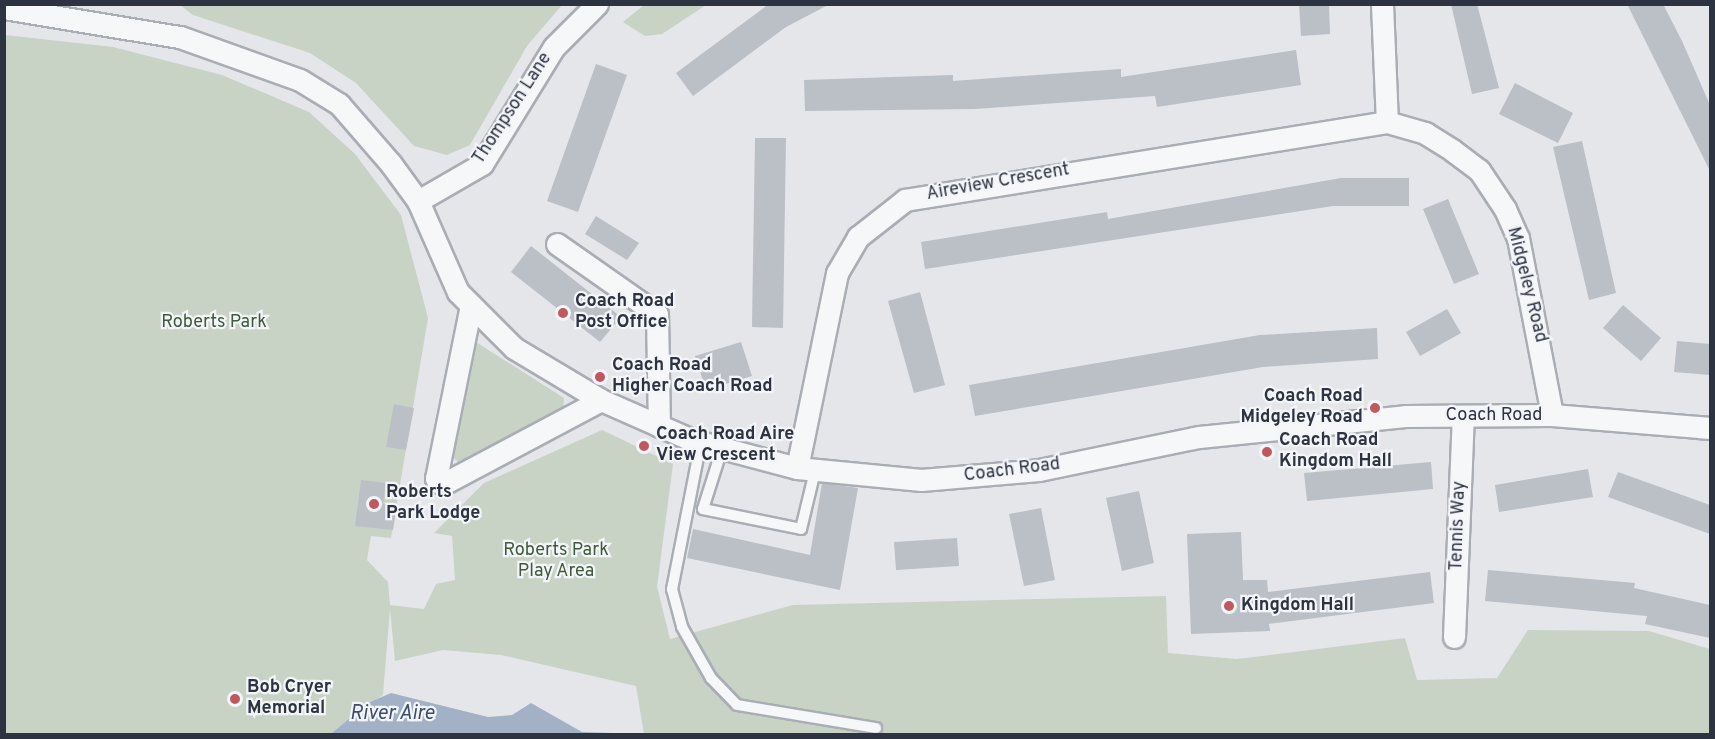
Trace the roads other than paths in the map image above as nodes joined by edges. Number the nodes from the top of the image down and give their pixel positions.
1 (597, 4) edge
2 (1382, 4) edge
3 (4, 8) edge
4 (1387, 122) junction
5 (418, 201) junction
6 (557, 244) dead end
7 (471, 305) junction
8 (601, 400) junction
9 (1463, 416) junction
10 (1552, 416) junction
11 (659, 426) junction
12 (1710, 428) edge
13 (692, 441) junction
14 (722, 448) junction
15 (806, 470) junction
16 (1454, 637) dead end
17 (876, 728) dead end

1 - 5 street, Thompson Lane
2 - 4 street
3 - 5 street, Coach Road
4 - 10 street, Midgeley Road
4 - 15 street, Aireview Crescent
5 - 7 street, Coach Road
6 - 11 street
7 - 8 street, Coach Road
7 - 8 street
8 - 11 street, Coach Road
9 - 10 street, Coach Road
9 - 15 street, Coach Road
9 - 16 street, Tennis Way
10 - 12 street, Coach Road
11 - 13 street, Coach Road
13 - 14 street, Coach Road
13 - 17 lane
14 - 15 street, Coach Road
14 - 15 lane

